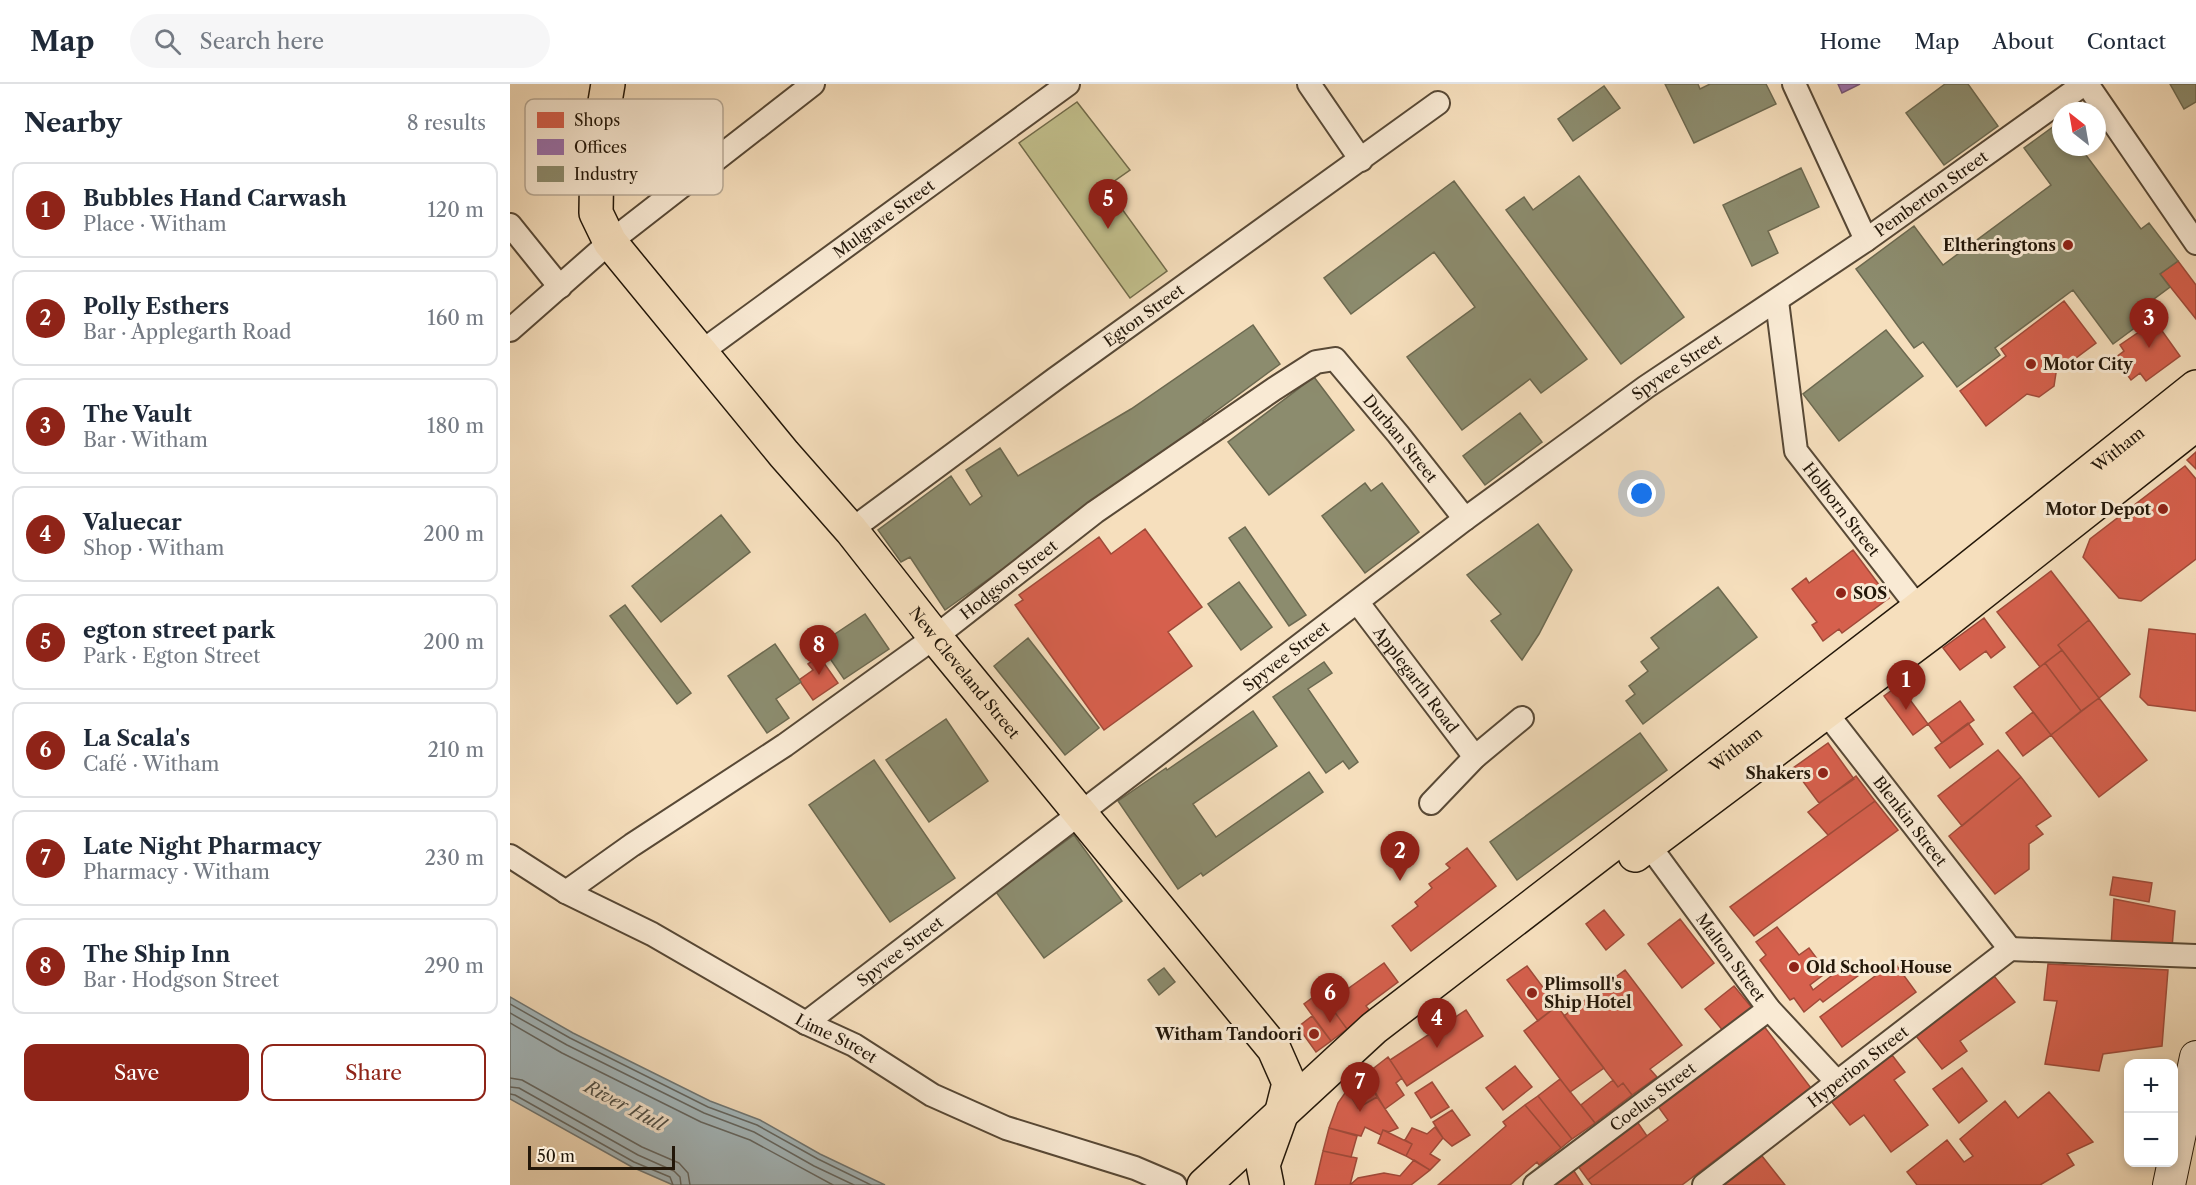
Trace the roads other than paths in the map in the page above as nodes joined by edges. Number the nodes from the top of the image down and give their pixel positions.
1 (608, 84) edge
2 (813, 84) edge
3 (1068, 84) edge
4 (1309, 84) edge
5 (1794, 84) edge
6 (2086, 84) edge
7 (605, 99) edge
8 (1438, 103) dead end
9 (723, 154) edge
10 (1361, 160) junction
11 (596, 195) edge
12 (670, 195) edge
13 (510, 225) edge
14 (1866, 240) junction
15 (610, 242) junction
16 (2196, 243) edge
17 (560, 287) junction
18 (1777, 301) junction
19 (510, 330) edge
20 (701, 352) junction
21 (1335, 359) joint
22 (2196, 387) edge
23 (2196, 424) edge
24 (1465, 519) junction
25 (852, 530) junction
26 (1358, 603) junction
27 (1927, 619) junction
28 (935, 637) junction
29 (1818, 702) junction
30 (1522, 718) dead end
31 (1475, 757) junction
32 (1431, 803) dead end
33 (1079, 813) junction
34 (1642, 837) junction
35 (510, 856) edge
36 (566, 892) junction
37 (2010, 949) junction
38 (2196, 956) edge
39 (1769, 1009) junction
40 (806, 1023) junction
41 (2196, 1057) edge
42 (1837, 1082) junction
43 (1281, 1115) junction
44 (1176, 1185) edge
45 (1204, 1185) edge
46 (1267, 1185) edge
47 (1535, 1185) edge
48 (1704, 1185) edge
49 (2169, 1185) edge

1 - 7 main road, New Cleveland Street
2 - 9 street
3 - 20 street, Mulgrave Street
4 - 10 street
5 - 14 street
6 - 14 street, Pemberton Street
6 - 16 street
8 - 10 street, Egton Street
10 - 25 street, Egton Street
11 - 15 main road, New Cleveland Street
12 - 15 street
13 - 17 street
14 - 18 street, Pemberton Street
15 - 17 street
15 - 20 main road, New Cleveland Street
17 - 19 street
18 - 24 street, Spyvee Street
18 - 27 street, Holborn Street
20 - 25 main road, New Cleveland Street
21 - 24 street, Durban Street
21 - 28 street, Hodgson Street
22 - 27 main road, Witham
23 - 27 main road, Witham
24 - 26 street, Spyvee Street
25 - 28 main road, New Cleveland Street
26 - 31 street, Applegarth Road
26 - 33 street, Spyvee Street
27 - 29 main road, Witham
28 - 33 main road, New Cleveland Street
28 - 36 street, Hodgson Street
29 - 34 main road, Witham
29 - 37 street, Blenkin Street
30 - 31 street
31 - 32 street
33 - 40 street, Spyvee Street
33 - 43 main road, New Cleveland Street
34 - 39 street, Malton Street
34 - 43 main road, Witham
35 - 36 street, Lime Street
36 - 40 street, Lime Street
37 - 38 street
37 - 42 street, Hyperion Street
39 - 42 street, Malton Street
39 - 47 street, Coelus Street
40 - 44 street, Lime Street
41 - 49 street
42 - 48 street, Hyperion Street
43 - 45 main road, Witham
43 - 46 main road, New Cleveland Street

